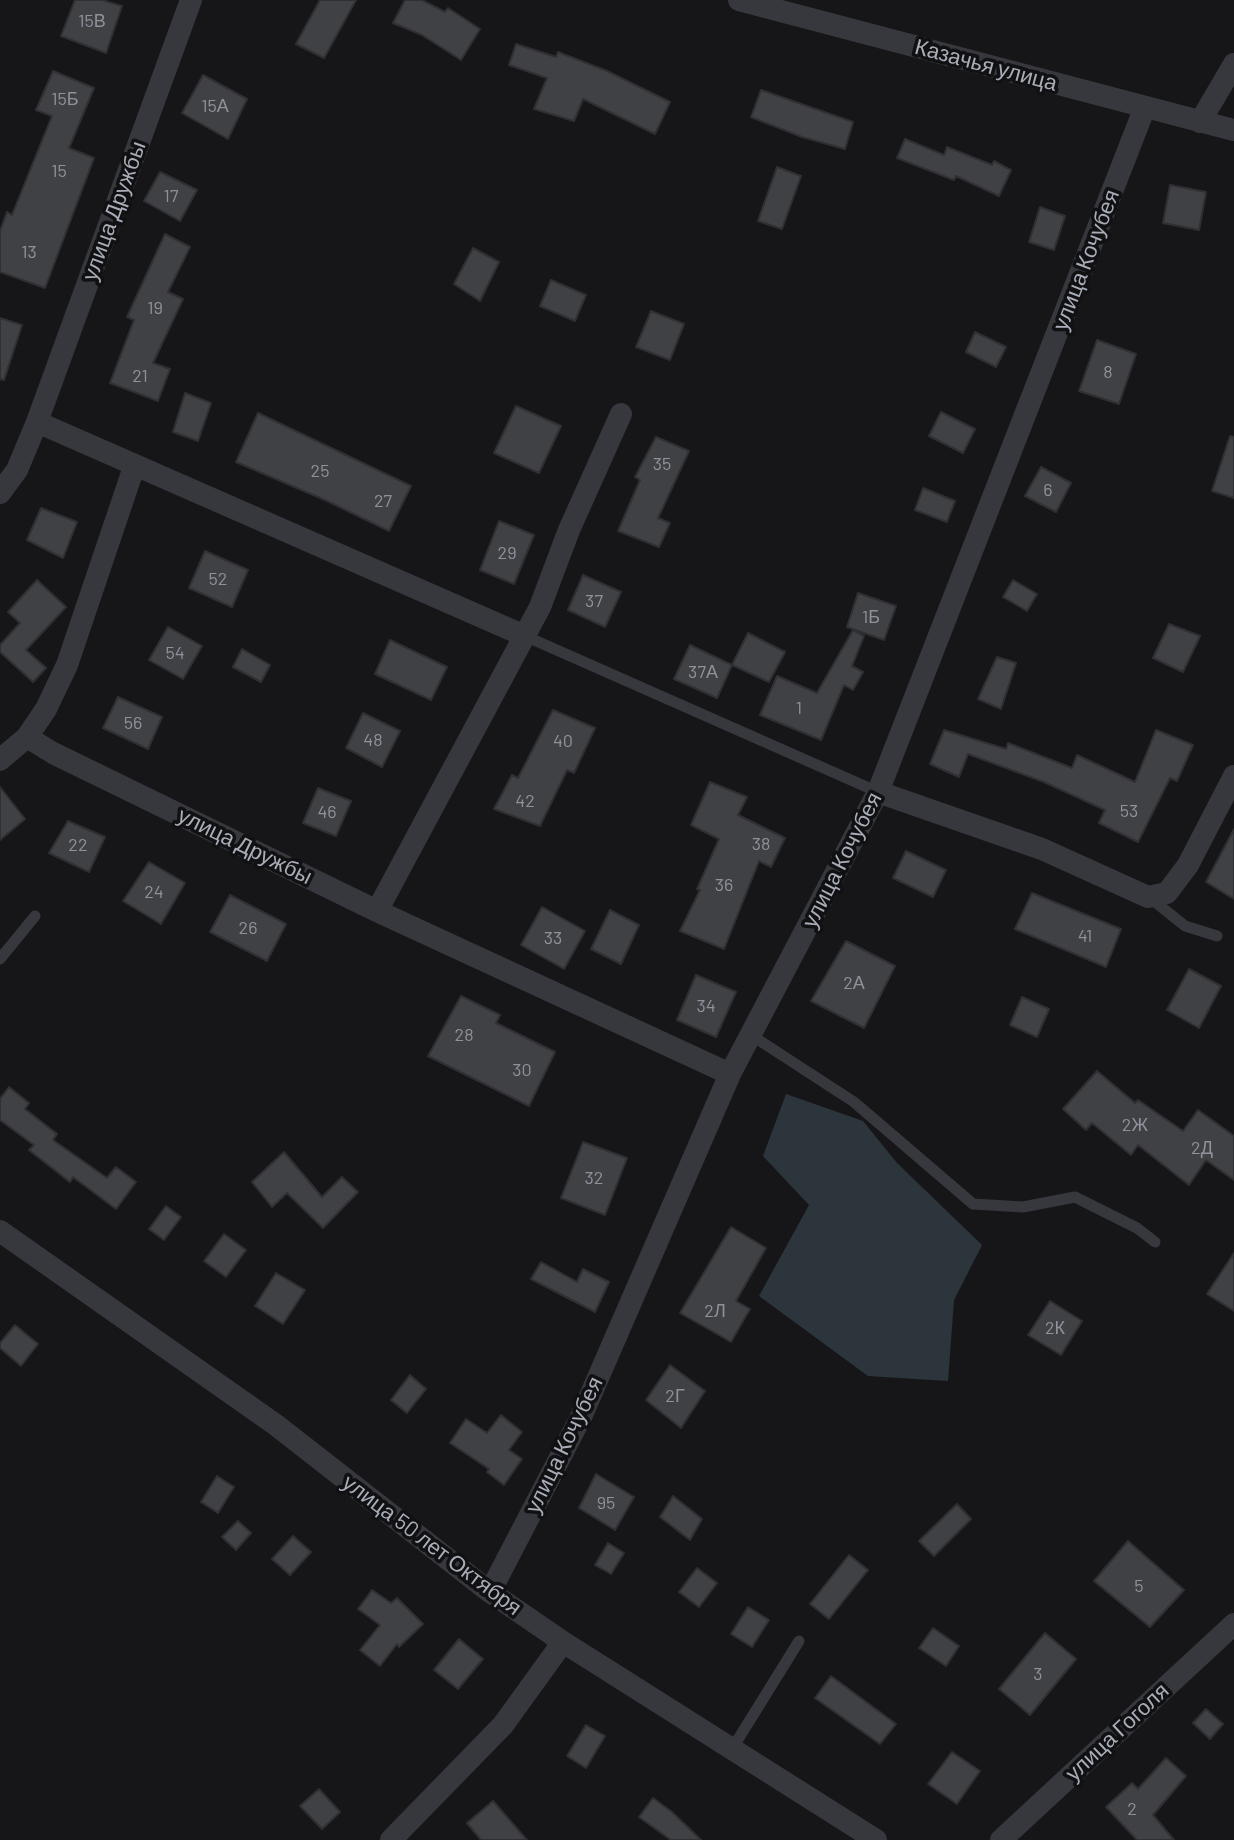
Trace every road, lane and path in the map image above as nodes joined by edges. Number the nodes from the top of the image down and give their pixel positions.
1 (191, 0) edge
2 (739, 0) edge
3 (1234, 64) edge
4 (1145, 107) junction
5 (1200, 122) junction
6 (1234, 130) edge
7 (621, 414) dead end
8 (37, 422) junction
9 (134, 467) junction
10 (0, 493) edge
11 (525, 636) junction
12 (27, 737) junction
13 (0, 760) edge
14 (1234, 776) edge
15 (878, 792) junction
16 (1148, 897) junction
17 (377, 911) junction
18 (35, 916) dead end
19 (1217, 936) dead end
20 (0, 959) edge
21 (751, 1035) junction
22 (730, 1074) junction
23 (0, 1231) edge
24 (1155, 1242) dead end
25 (490, 1592) junction
26 (1234, 1624) edge
27 (799, 1641) dead end
28 (563, 1642) junction
29 (732, 1749) junction
30 (391, 1840) edge
31 (876, 1840) edge
32 (1001, 1840) edge

1 - 8 street, улица Дружбы
2 - 4 street, Казачья улица
3 - 5 street
4 - 5 street, Казачья улица
4 - 15 street, улица Кочубея
5 - 6 street, Казачья улица
7 - 11 street
8 - 9 street
8 - 10 street, улица Дружбы
9 - 11 street
9 - 12 street
11 - 15 lane
11 - 17 street
12 - 13 street
12 - 17 street, улица Дружбы
14 - 16 street
15 - 16 street
15 - 21 street, улица Кочубея
16 - 19 lane
17 - 22 street, улица Дружбы
18 - 20 lane
21 - 22 street, улица Кочубея
21 - 24 lane
22 - 25 street, улица Кочубея
23 - 25 street, улица 50 лет Октября
25 - 28 street, улица 50 лет Октября
26 - 32 street, улица Гоголя
27 - 29 lane
28 - 29 street, улица 50 лет Октября
28 - 30 street
29 - 31 street, улица 50 лет Октября

